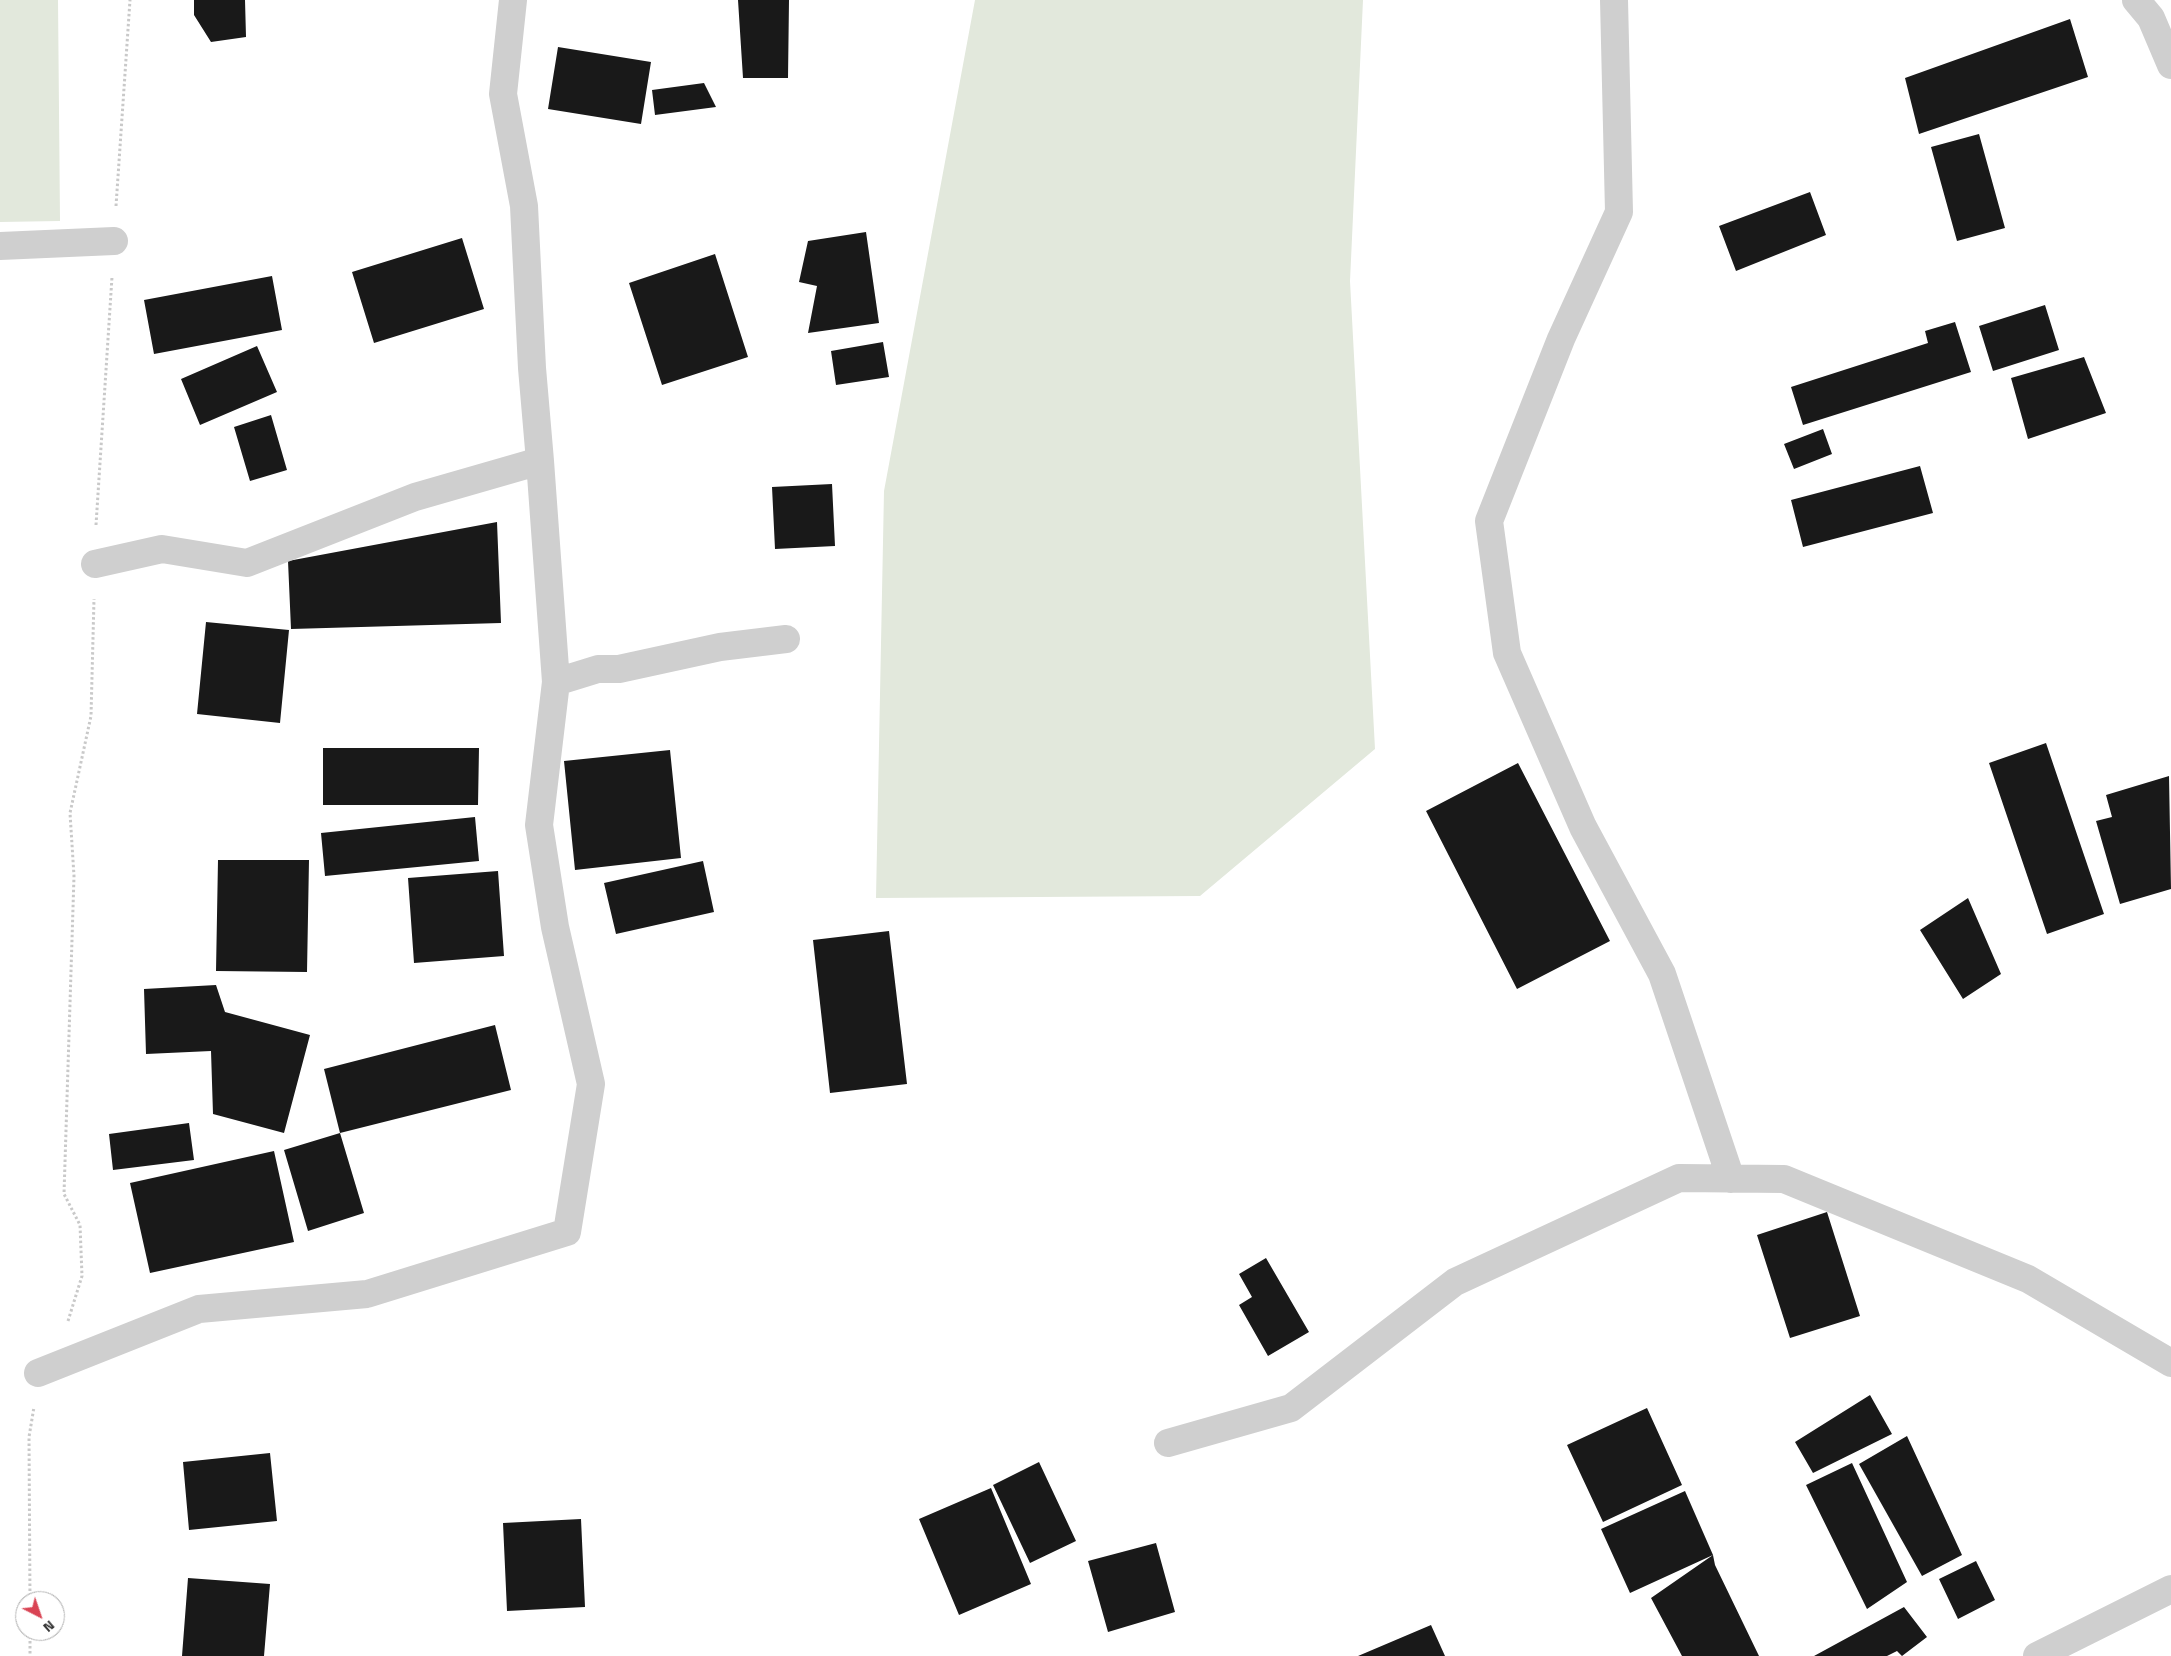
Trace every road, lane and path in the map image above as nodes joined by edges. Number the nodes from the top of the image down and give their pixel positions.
1 (130, 0) edge
2 (513, 0) edge
3 (1614, 0) edge
4 (2136, 0) edge
5 (2171, 65) edge
6 (114, 242) junction
7 (0, 246) edge
8 (540, 461) junction
9 (95, 564) junction
10 (786, 639) dead end
11 (556, 682) junction
12 (1731, 1179) junction
13 (66, 1325) dead end
14 (2171, 1363) edge
15 (38, 1373) joint
16 (1168, 1443) dead end
17 (2171, 1589) edge
18 (30, 1591) edge
19 (30, 1641) edge
20 (30, 1656) edge
21 (2037, 1656) edge

1 - 6 path
2 - 8 street
3 - 12 street
4 - 5 street
6 - 7 street
6 - 9 path
8 - 9 street
8 - 11 street
9 - 13 path
10 - 11 street
11 - 15 street
12 - 14 street
12 - 16 street
15 - 18 path
17 - 21 street
19 - 20 path

